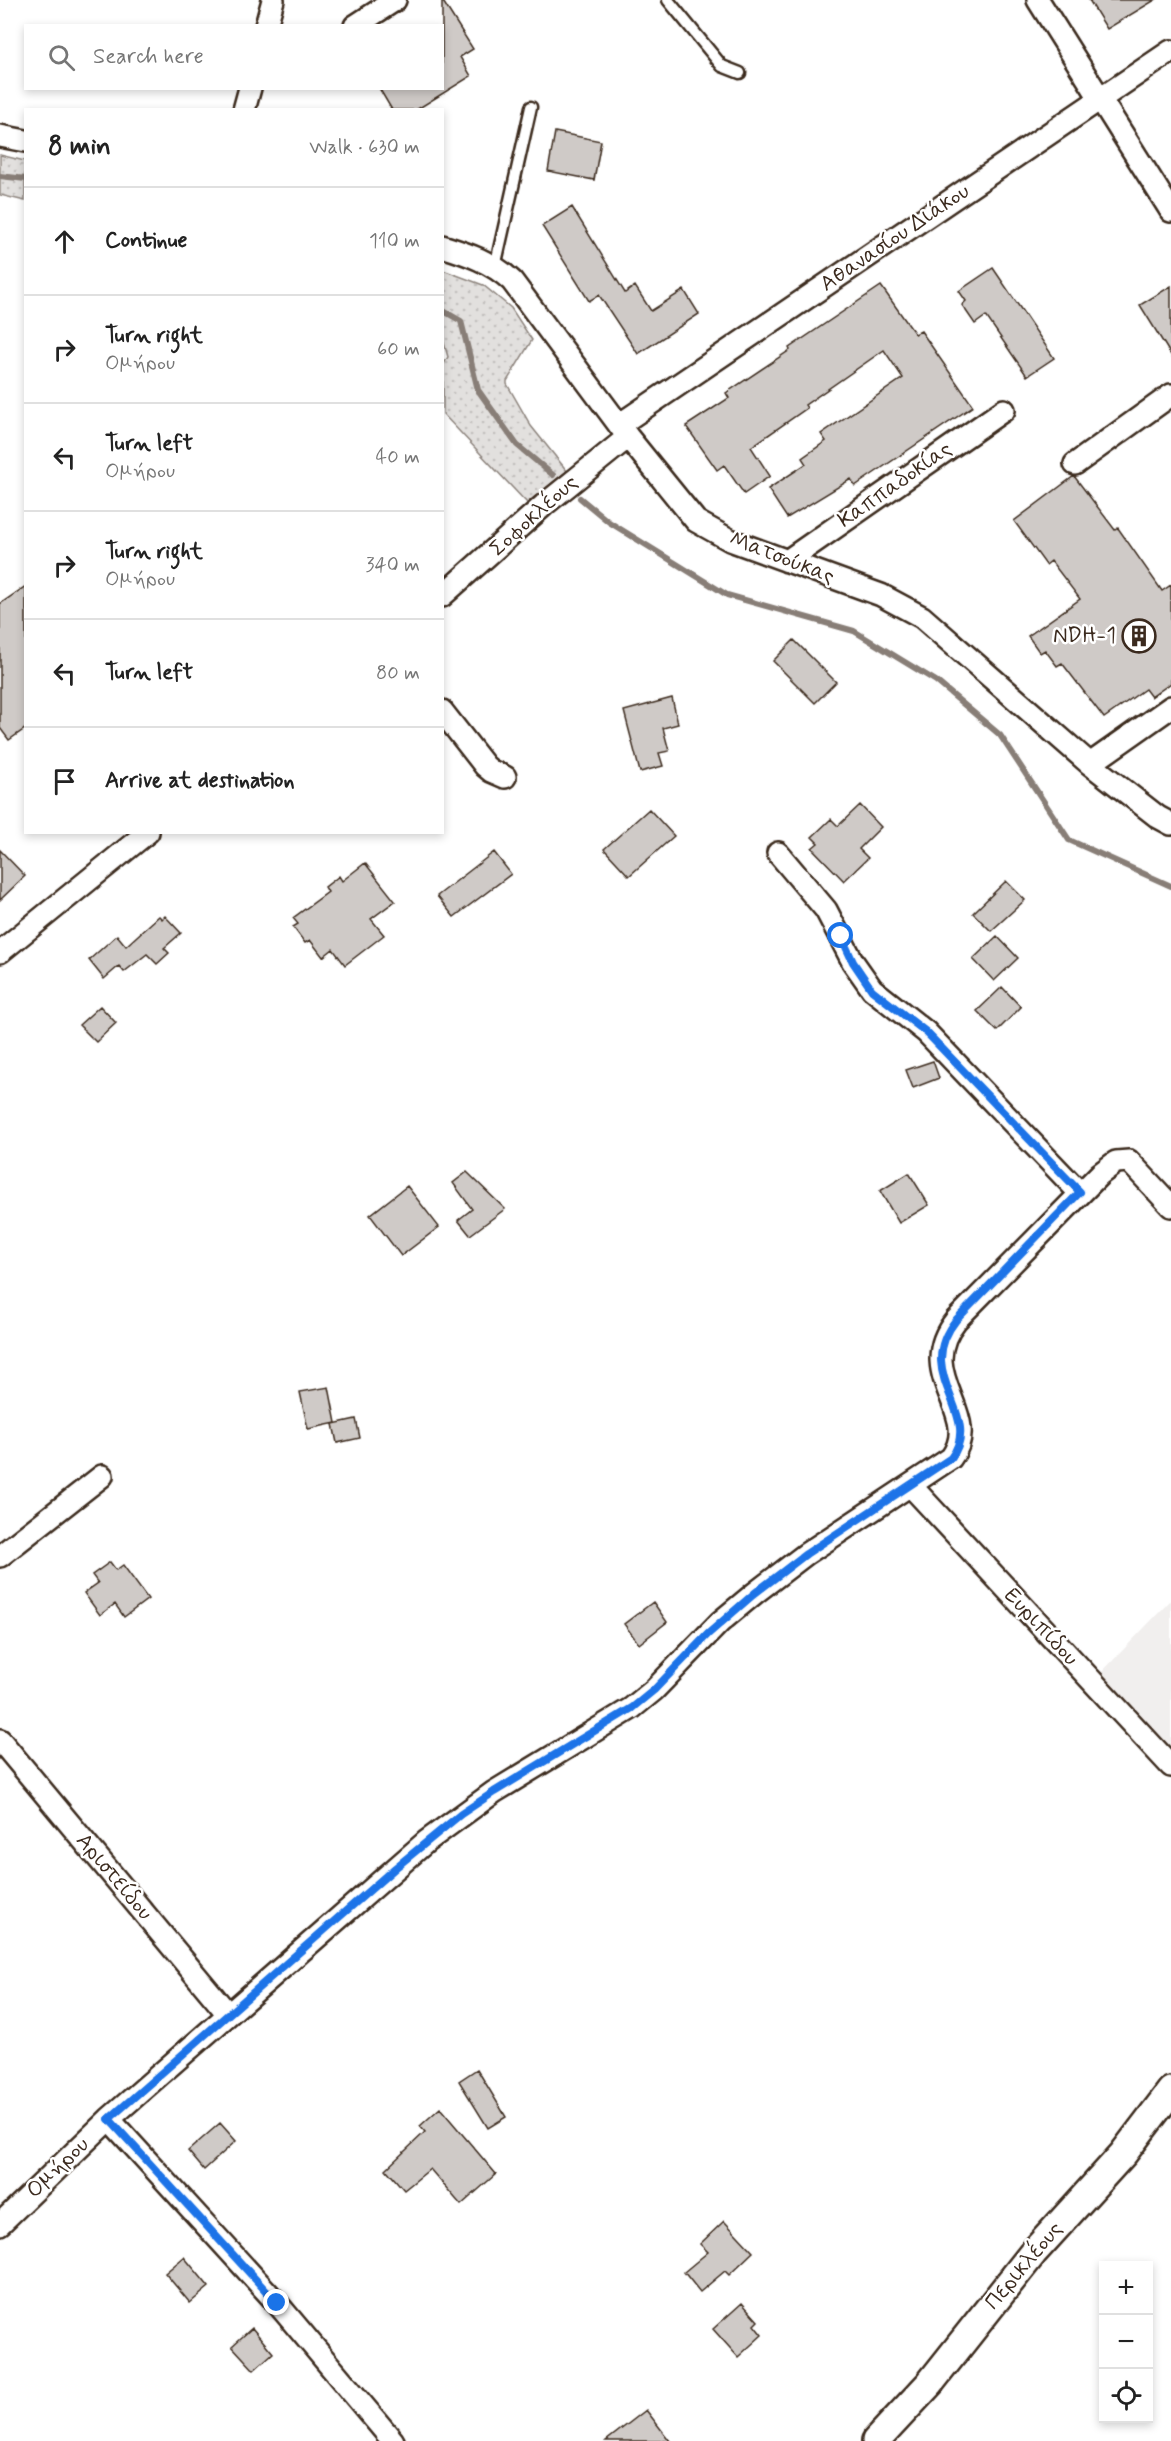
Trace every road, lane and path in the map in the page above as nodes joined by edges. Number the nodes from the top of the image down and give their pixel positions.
1 (273, 0) edge
2 (395, 0) edge
3 (668, 0) edge
4 (1038, 0) edge
5 (362, 14) edge
6 (267, 24) edge
7 (1171, 51) edge
8 (740, 73) dead end
9 (249, 90) edge
10 (1101, 98) junction
11 (531, 107) dead end
12 (245, 108) edge
13 (0, 136) edge
14 (24, 141) edge
15 (1171, 211) edge
16 (444, 247) edge
17 (495, 267) junction
18 (1171, 395) edge
19 (1004, 410) dead end
20 (623, 431) junction
21 (1075, 464) dead end
22 (787, 561) junction
23 (444, 594) edge
24 (1171, 707) edge
25 (444, 714) edge
26 (1090, 764) junction
27 (505, 777) dead end
28 (1171, 824) edge
29 (146, 834) edge
30 (778, 853) dead end
31 (0, 952) edge
32 (1080, 1192) junction
33 (1171, 1206) edge
34 (102, 1476) dead end
35 (911, 1486) junction
36 (0, 1556) edge
37 (0, 1740) edge
38 (1171, 1766) edge
39 (228, 2013) junction
40 (1171, 2091) edge
41 (109, 2119) junction
42 (0, 2224) edge
43 (393, 2441) edge
44 (876, 2441) edge

1 - 6 street
2 - 5 street
3 - 8 lane
4 - 10 street
7 - 10 street, Αθανασίου Διάκου
9 - 12 street
10 - 15 street
10 - 20 street, Αθανασίου Διάκου
11 - 17 lane
13 - 14 street
16 - 17 street, Ματσούκας
17 - 20 street, Ματσούκας
18 - 21 street
19 - 22 street, Καππαδοκίας
20 - 22 street, Ματσούκας
20 - 23 street, Σοφοκλέους
22 - 26 street, Ματσούκας
24 - 26 street
25 - 27 street
26 - 28 street, Ματσούκας
29 - 31 street
30 - 32 street
32 - 33 street, Ομήρου
32 - 35 street, Ομήρου
34 - 36 street
35 - 38 street, Ευριπίδου
35 - 39 street, Ομήρου
37 - 39 street, Αριστείδου
39 - 41 street, Ομήρου
40 - 44 street, Περικλέους
41 - 42 street, Ομήρου
41 - 43 street

